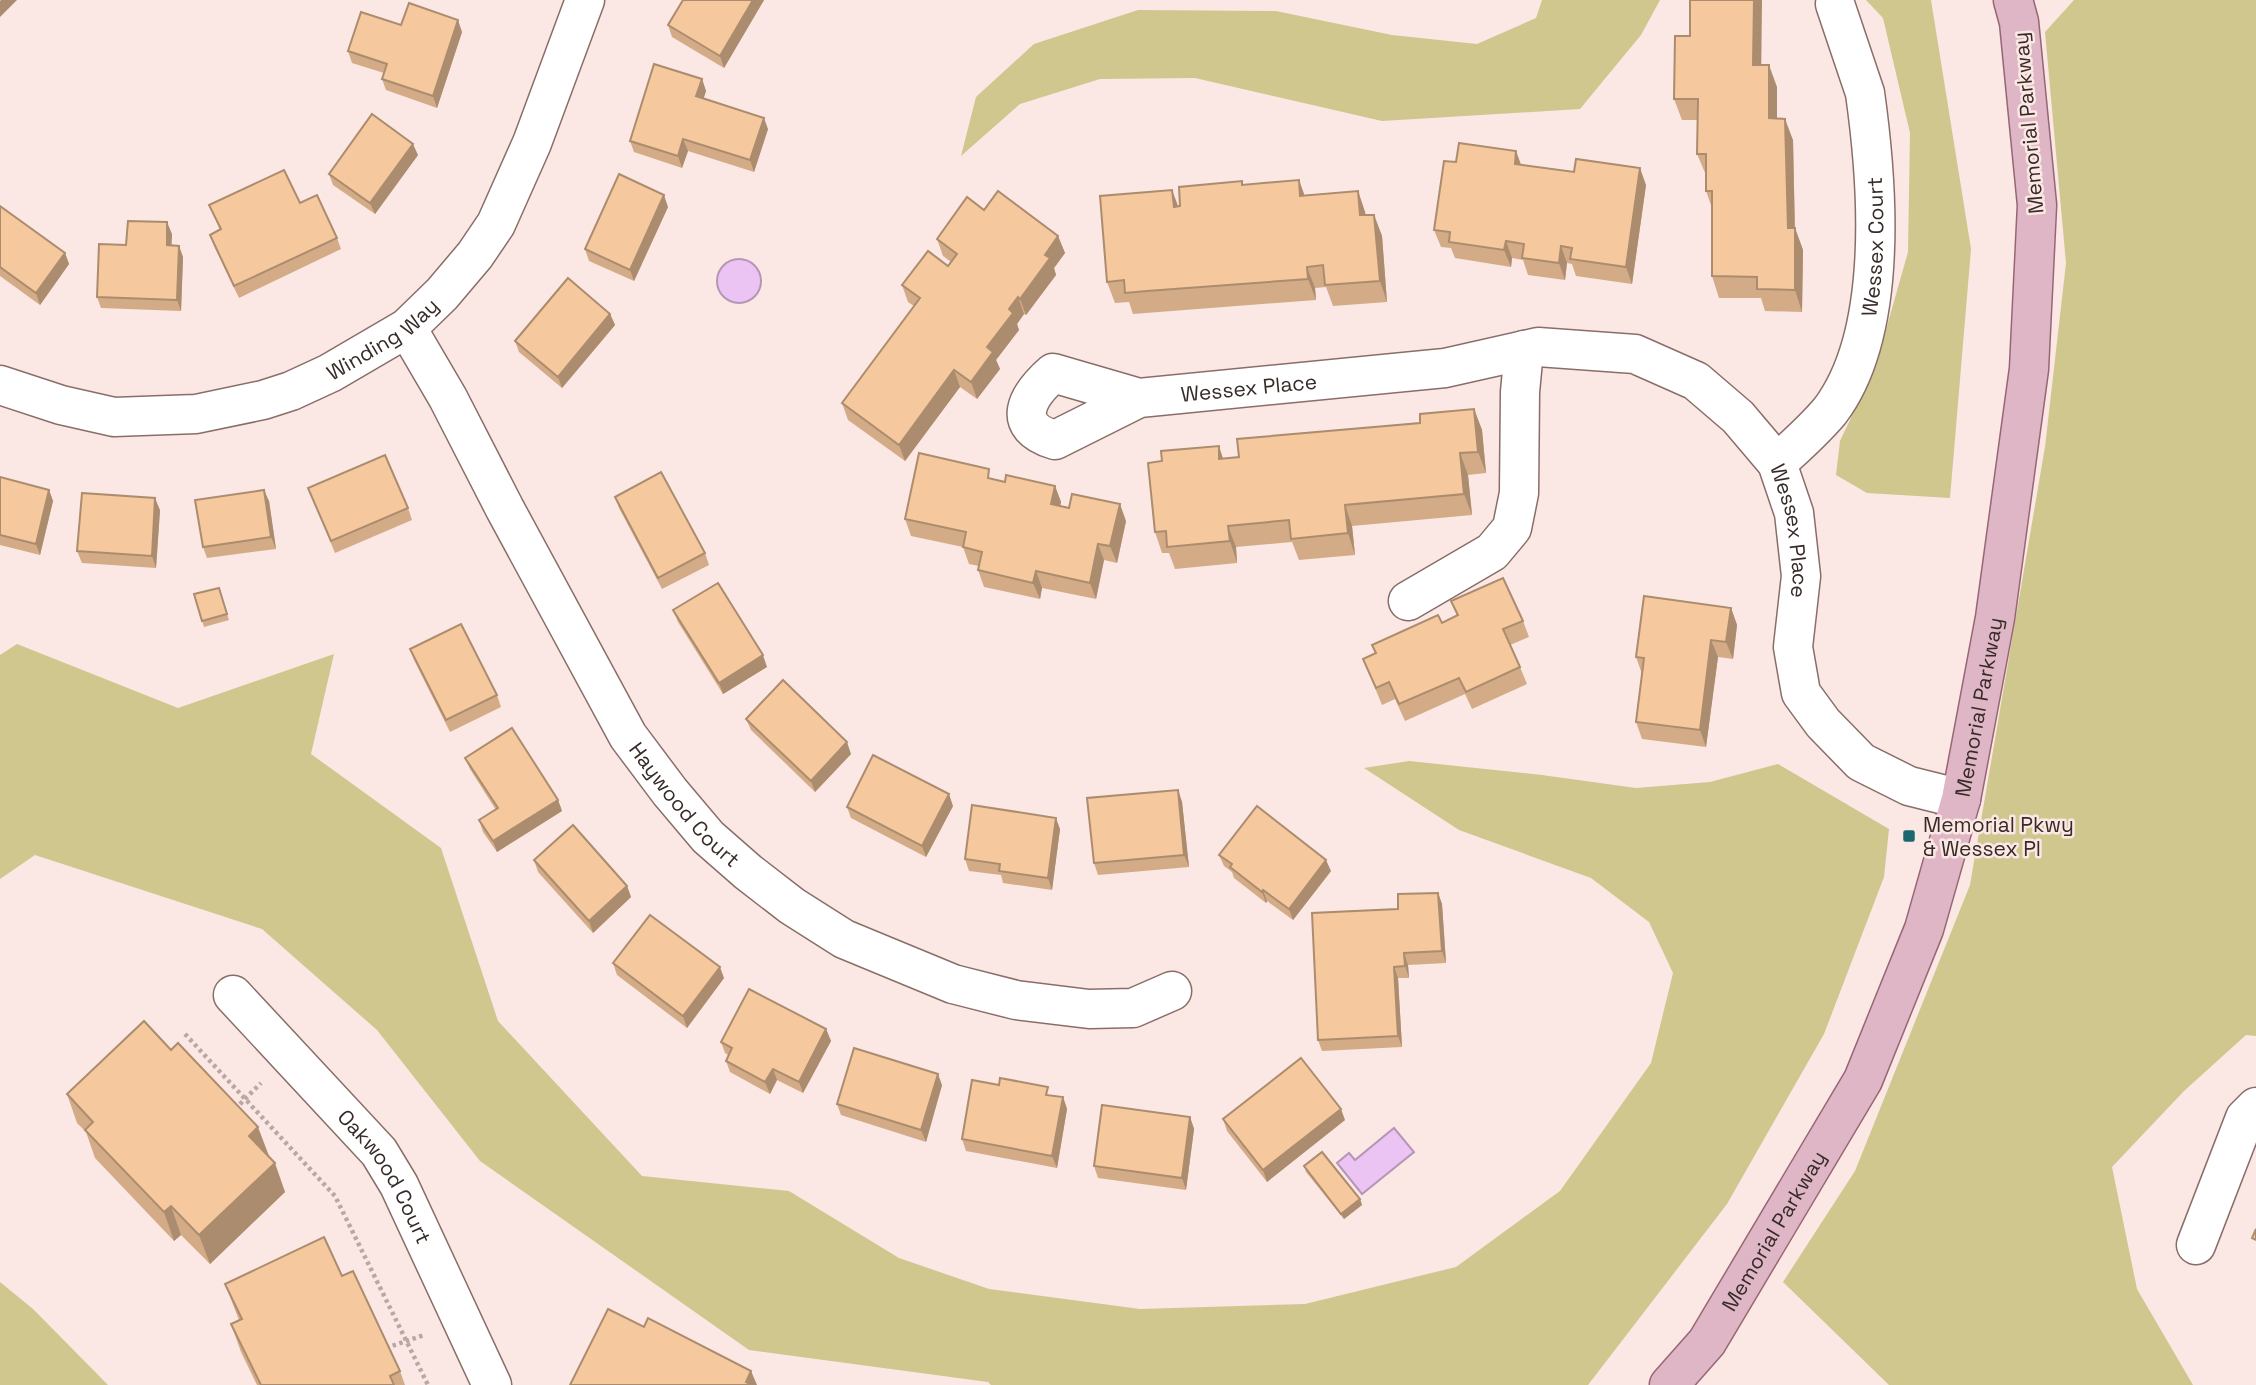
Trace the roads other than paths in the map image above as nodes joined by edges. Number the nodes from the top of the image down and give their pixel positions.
1 (585, 0) edge
2 (2012, 0) edge
3 (1835, 4) dead end
4 (407, 328) junction
5 (1524, 350) junction
6 (0, 385) edge
7 (1139, 398) dead end
8 (1777, 463) junction
9 (1408, 601) dead end
10 (1961, 799) junction
11 (1172, 990) dead end
12 (233, 995) dead end
13 (2256, 1107) edge
14 (2196, 1245) dead end
15 (492, 1385) edge
16 (1669, 1385) edge

1 - 4 street, Winding Way
2 - 10 main road, Memorial Parkway
3 - 8 street, Wessex Court
4 - 6 street, Winding Way
4 - 11 street, Haywood Court
5 - 7 street, Wessex Place
5 - 8 street, Wessex Place
5 - 9 street
8 - 10 street, Wessex Place
10 - 16 main road, Memorial Parkway
12 - 15 street, Oakwood Court
13 - 14 street

